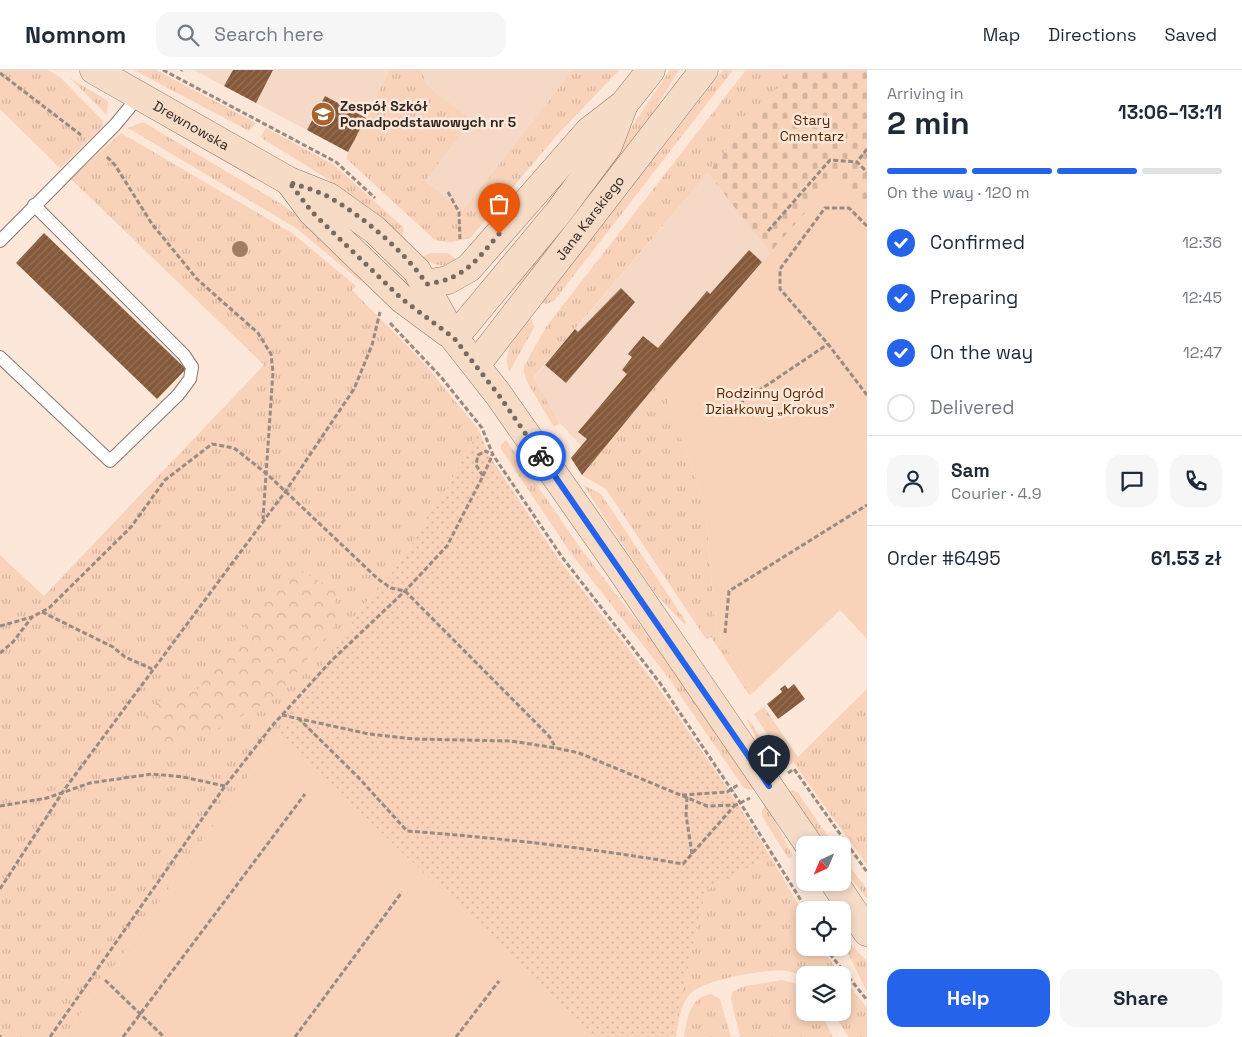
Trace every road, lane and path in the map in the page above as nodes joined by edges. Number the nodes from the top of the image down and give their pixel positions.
1 (94, 70) edge
2 (163, 70) edge
3 (651, 70) edge
4 (704, 70) edge
5 (0, 73) edge
6 (139, 96) junction
7 (624, 104) junction
8 (95, 145) junction
9 (867, 149) edge
10 (857, 162) junction
11 (867, 172) edge
12 (289, 182) junction
13 (448, 192) dead end
14 (377, 200) dead end
15 (34, 205) junction
16 (867, 226) edge
17 (768, 231) dead end
18 (0, 241) edge
19 (461, 248) dead end
20 (427, 284) junction
21 (377, 303) dead end
22 (374, 307) dead end
23 (380, 313) junction
24 (454, 338) junction
25 (828, 344) junction
26 (0, 357) edge
27 (476, 365) junction
28 (867, 395) edge
29 (727, 412) dead end
30 (493, 455) junction
31 (267, 474) junction
32 (482, 476) junction
33 (285, 492) junction
34 (867, 505) edge
35 (263, 519) junction
36 (405, 591) junction
37 (42, 612) junction
38 (32, 617) junction
39 (0, 626) edge
40 (725, 633) dead end
41 (0, 653) edge
42 (152, 669) junction
43 (281, 715) junction
44 (297, 717) junction
45 (556, 748) junction
46 (794, 769) dead end
47 (226, 786) junction
48 (738, 786) dead end
49 (732, 789) junction
50 (64, 790) junction
51 (305, 794) dead end
52 (682, 795) junction
53 (687, 797) junction
54 (741, 804) junction
55 (736, 805) junction
56 (0, 806) edge
57 (747, 806) dead end
58 (803, 836) edge
59 (692, 854) junction
60 (867, 872) edge
61 (0, 889) edge
62 (840, 891) edge
63 (402, 892) dead end
64 (801, 901) edge
65 (867, 932) edge
66 (831, 956) edge
67 (105, 980) dead end
68 (499, 981) dead end
69 (867, 1000) edge
70 (140, 1014) junction
71 (50, 1037) edge
72 (123, 1037) edge
73 (164, 1037) edge
74 (295, 1037) edge
75 (456, 1037) edge

1 - 6 main road, Drewnowska
2 - 14 path
3 - 7 main road, Jana Karskiego
4 - 27 main road, Jana Karskiego
5 - 8 path
6 - 8 lane
6 - 12 main road, Drewnowska
7 - 20 main road, Jana Karskiego
7 - 24 main road, Jana Karskiego
8 - 15 lane
8 - 31 path
9 - 10 path
10 - 11 path
10 - 17 path
12 - 20 main road, Drewnowska
12 - 24 main road, Drewnowska
13 - 19 path
15 - 18 lane
15 - 26 lane
16 - 25 path
20 - 24 main road, Drewnowska
21 - 23 path
22 - 23 path
23 - 30 path
23 - 33 path
24 - 27 main road, Drewnowska
25 - 28 path
25 - 29 path
27 - 58 main road, Drewnowska
30 - 32 path
30 - 32 path
30 - 49 path
31 - 33 path
31 - 35 path
31 - 37 path
32 - 36 path
33 - 35 path
33 - 36 path
34 - 40 path
35 - 42 path
36 - 43 path
36 - 45 path
37 - 38 path
37 - 42 path
38 - 39 path
38 - 41 path
42 - 50 path
43 - 44 path
43 - 47 path
44 - 45 path
44 - 59 path
45 - 52 path
46 - 60 path
47 - 50 path
47 - 71 path
48 - 49 path
49 - 52 path
49 - 54 path
50 - 56 path
50 - 61 path
51 - 70 path
52 - 53 path
53 - 55 path
53 - 59 path
54 - 55 path
54 - 57 path
54 - 64 path
55 - 59 path
62 - 65 main road
63 - 74 path
66 - 69 path
67 - 70 path
68 - 75 path
70 - 72 path
70 - 73 path

